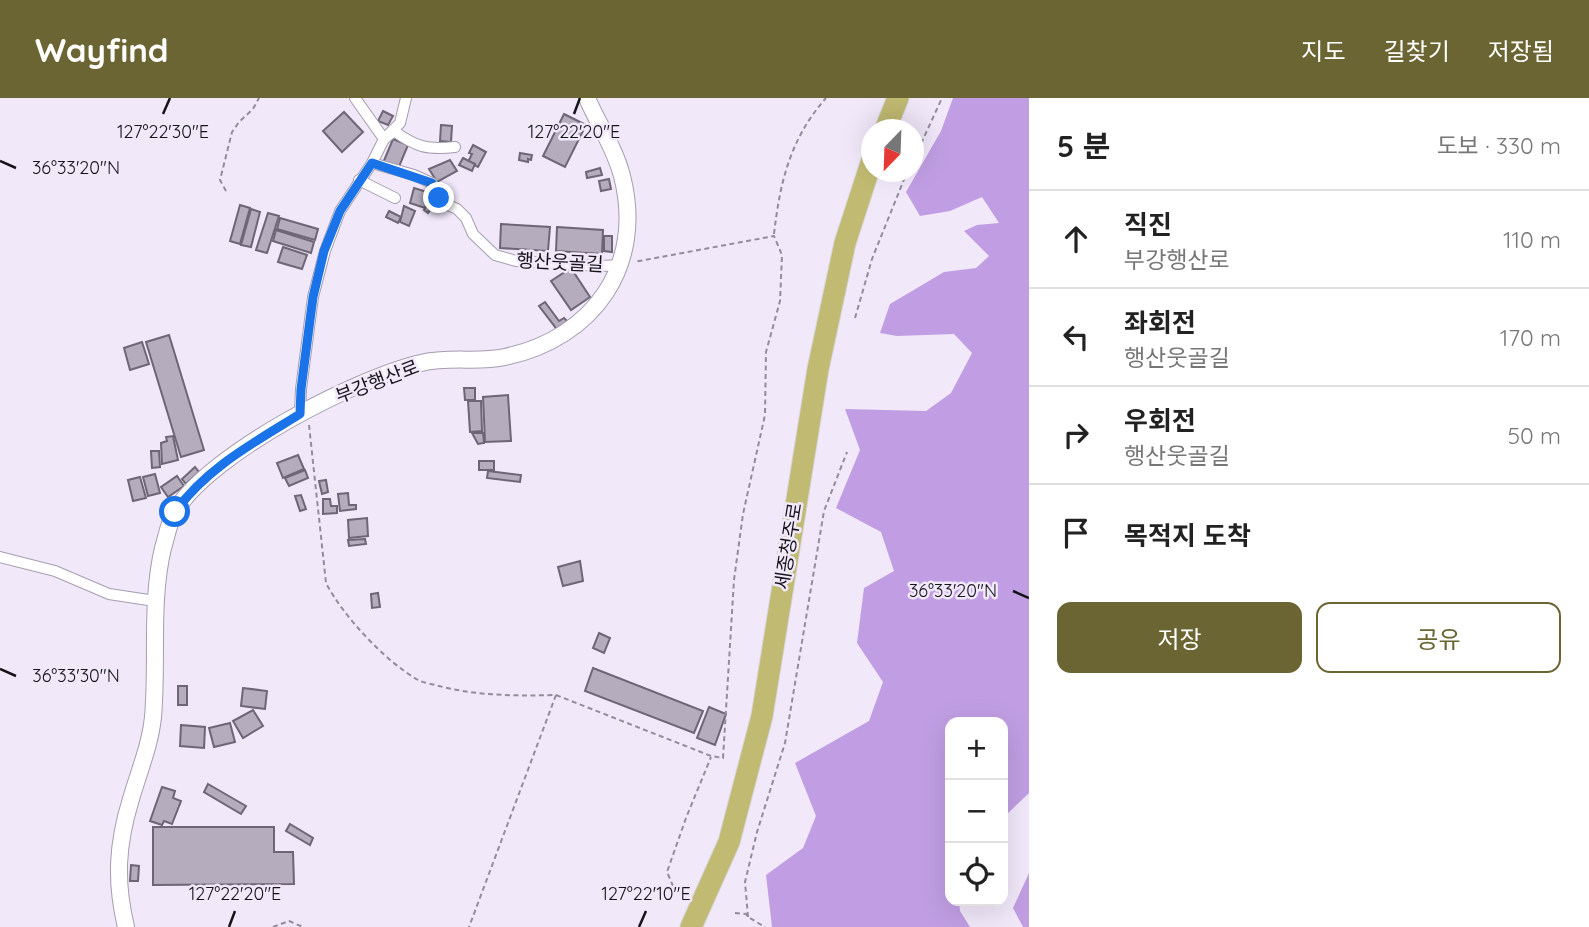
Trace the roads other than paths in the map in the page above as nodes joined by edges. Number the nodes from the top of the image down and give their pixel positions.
1 (355, 98) edge
2 (406, 98) edge
3 (587, 98) edge
4 (898, 98) edge
5 (912, 98) edge
6 (889, 119) edge
7 (903, 119) edge
8 (394, 131) junction
9 (384, 139) junction
10 (455, 147) dead end
11 (372, 163) junction
12 (359, 180) junction
13 (865, 182) edge
14 (879, 182) edge
15 (395, 198) dead end
16 (620, 265) junction
17 (304, 411) junction
18 (0, 557) edge
19 (155, 601) junction
20 (126, 927) edge
21 (691, 927) edge
22 (702, 927) edge

1 - 9 street
2 - 8 street
3 - 16 street, 부강행산로
4 - 6 highway
5 - 7 highway
8 - 9 street
8 - 10 street
9 - 11 street
11 - 12 street
11 - 16 street, 행산웃골길
12 - 15 street
12 - 17 street
13 - 21 highway, 세종청주로
14 - 22 highway, 세종청주로
16 - 17 street, 부강행산로
17 - 19 street, 부강행산로
18 - 19 street
19 - 20 street, 부강행산로

